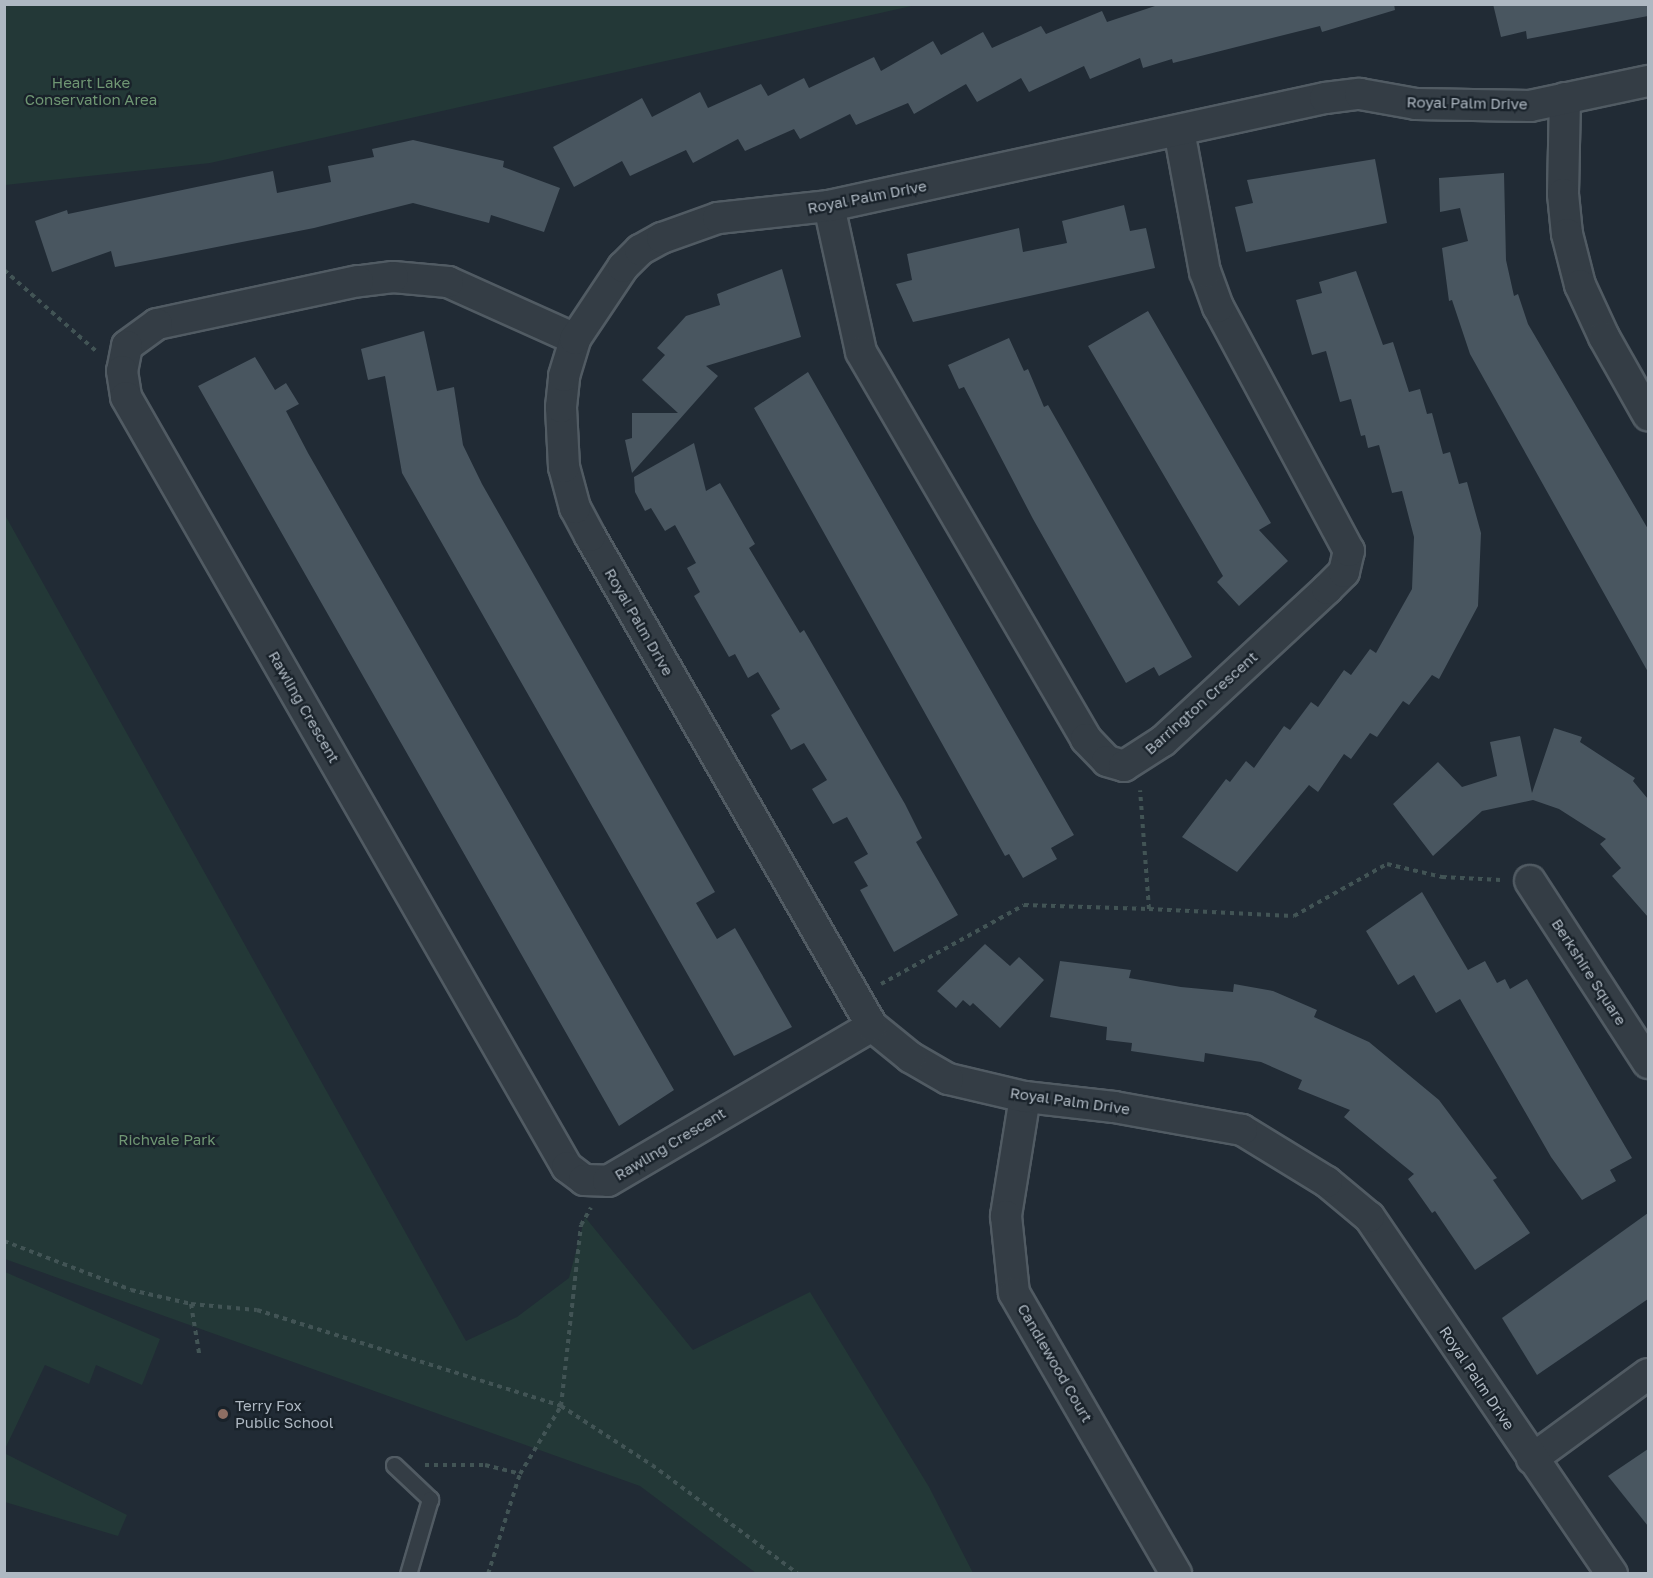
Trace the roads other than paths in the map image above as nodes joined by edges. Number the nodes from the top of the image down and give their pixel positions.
1 (1648, 81) edge
2 (1565, 98) junction
3 (1179, 131) junction
4 (829, 206) junction
5 (575, 339) junction
6 (1648, 415) edge
7 (1530, 881) road end
8 (872, 1026) junction
9 (1648, 1063) edge
10 (1025, 1097) junction
11 (1648, 1374) edge
12 (1532, 1459) junction
13 (394, 1465) road end
14 (408, 1574) edge
15 (1176, 1574) edge
16 (1612, 1574) edge

1 - 2 street, Royal Palm Drive
2 - 3 street, Royal Palm Drive
2 - 6 street
3 - 4 street, Royal Palm Drive
3 - 4 street, Barrington Crescent
4 - 5 street, Royal Palm Drive
5 - 8 street, Royal Palm Drive
5 - 8 street, Rawling Crescent
7 - 9 street, Berkshire Square
8 - 10 street, Royal Palm Drive
10 - 12 street, Royal Palm Drive
10 - 15 street, Candlewood Court
11 - 12 street
12 - 16 street, Royal Palm Drive
13 - 14 lane

